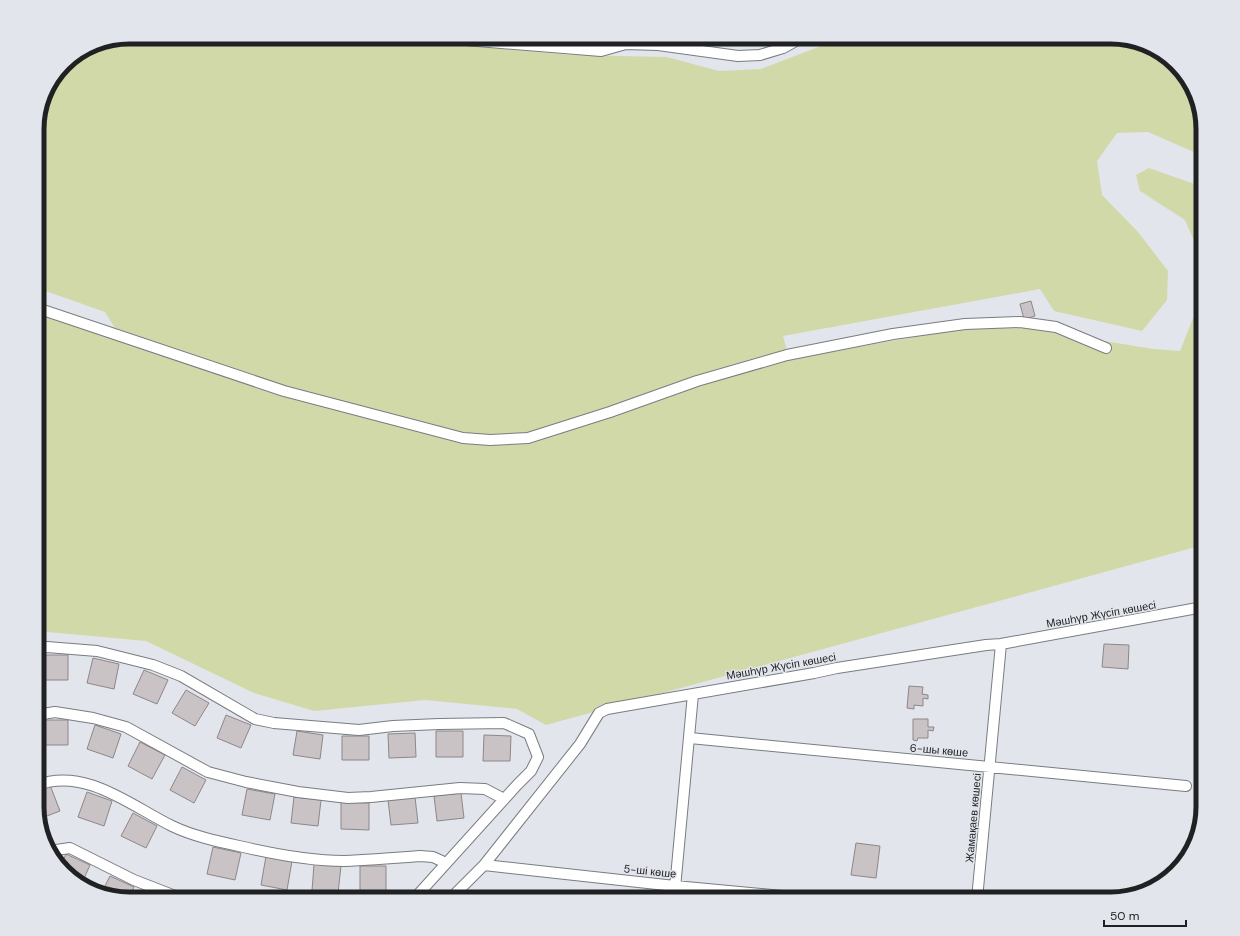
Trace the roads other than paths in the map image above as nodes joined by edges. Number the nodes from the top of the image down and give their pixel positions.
1 (511, 44) edge
2 (626, 44) edge
3 (626, 44) edge
4 (790, 44) edge
5 (44, 310) edge
6 (1106, 348) dead end
7 (1196, 608) edge
8 (1001, 644) junction
9 (44, 647) edge
10 (693, 694) junction
11 (44, 713) edge
12 (690, 738) junction
13 (990, 766) junction
14 (44, 783) edge
15 (1186, 786) dead end
16 (504, 799) junction
17 (56, 850) edge
18 (446, 863) junction
19 (484, 865) junction
20 (676, 886) junction
21 (165, 892) edge
22 (420, 892) edge
23 (457, 892) edge
24 (675, 892) edge
25 (740, 892) edge
26 (978, 892) edge

1 - 3 street
2 - 4 street
5 - 6 street
7 - 8 street, Мәшhүр Жүсіп көшесі
8 - 10 street, Мәшhүр Жүсіп көшесі
8 - 13 street, Жамақаев көшесі
9 - 16 street
10 - 12 street
10 - 19 street, Мәшhүр Жүсіп көшесі
11 - 16 street
12 - 13 street, 6-шы көше
12 - 20 street
13 - 15 street, 6-шы көше
13 - 26 street, Жамақаев көшесі
14 - 18 street
16 - 18 street
17 - 21 street
18 - 22 street
19 - 20 street, 5-ші көше
19 - 23 street, Мәшhүр Жүсіп көшесі
20 - 24 street
20 - 25 street, 5-ші көше

